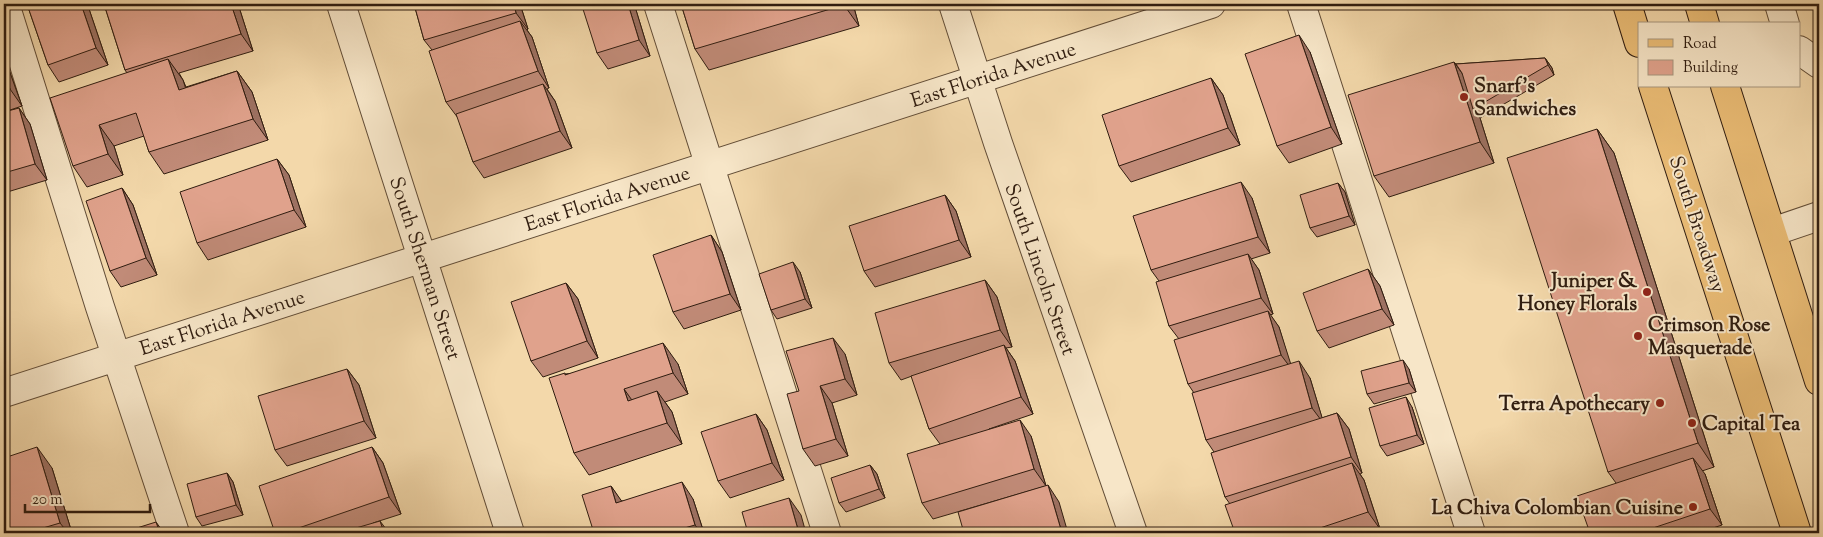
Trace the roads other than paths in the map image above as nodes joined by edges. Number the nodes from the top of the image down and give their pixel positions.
1 (5, 4) edge
2 (341, 4) edge
3 (658, 4) edge
4 (953, 4) edge
5 (1211, 4) edge
6 (1301, 4) edge
7 (1627, 4) edge
8 (1698, 4) edge
9 (1779, 4) edge
10 (1704, 22) edge
11 (1784, 22) edge
12 (1638, 40) edge
13 (1800, 51) edge
14 (1819, 64) edge
15 (977, 80) junction
16 (1654, 88) edge
17 (1726, 88) edge
18 (709, 166) junction
19 (1819, 216) edge
20 (1772, 232) junction
21 (424, 258) junction
22 (117, 357) junction
23 (1819, 381) edge
24 (4, 393) edge
25 (175, 533) edge
26 (510, 533) edge
27 (827, 533) edge
28 (1133, 533) edge
29 (1471, 533) edge
30 (1797, 533) edge

1 - 22 street
2 - 21 street, South Sherman Street
3 - 18 street
4 - 15 street, South Lincoln Street
5 - 15 street, East Florida Avenue
6 - 29 street
7 - 12 main road
8 - 10 main road
9 - 11 street
13 - 14 street
15 - 18 street, East Florida Avenue
15 - 28 street, South Lincoln Street
16 - 30 main road, South Broadway
17 - 20 main road
18 - 21 street, East Florida Avenue
18 - 27 street
19 - 20 street
20 - 23 main road
21 - 22 street, East Florida Avenue
21 - 26 street, South Sherman Street
22 - 24 street, East Florida Avenue
22 - 25 street

